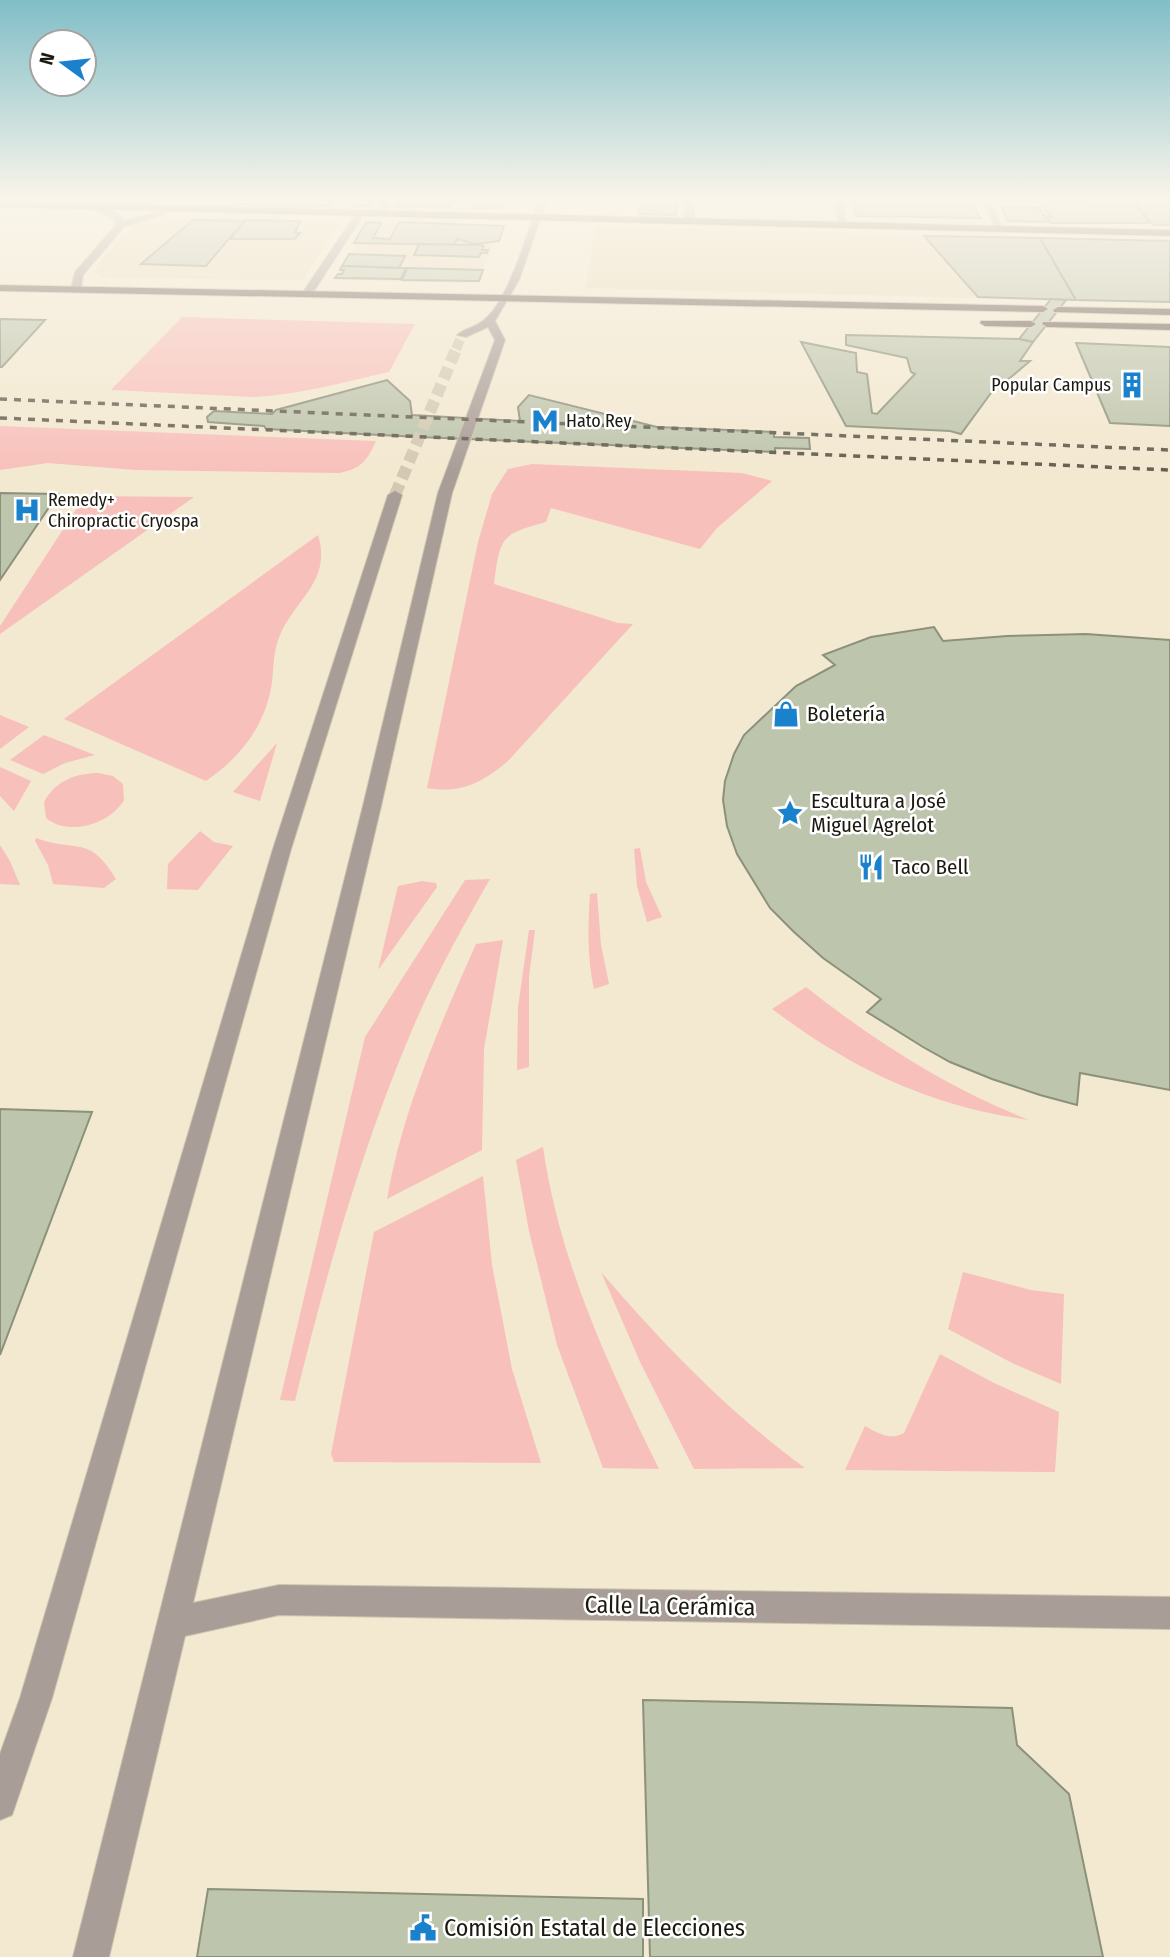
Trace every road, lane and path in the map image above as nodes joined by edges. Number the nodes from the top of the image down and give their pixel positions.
1 (257, 291) edge
2 (507, 291) edge
3 (309, 292) joint
4 (505, 297) junction
5 (0, 299) edge
6 (179, 304) dead end
7 (1043, 309) dead end
8 (1058, 310) dead end
9 (1170, 312) edge
10 (496, 313) junction
11 (977, 322) dead end
12 (1031, 324) dead end
13 (1047, 324) dead end
14 (1170, 327) edge
15 (462, 335) tunnel mouth
16 (395, 495) tunnel mouth
17 (1170, 1613) edge
18 (173, 1623) junction
19 (0, 1803) edge
20 (91, 1957) edge

1 - 3 main road
2 - 4 street
3 - 4 main road
4 - 7 main road
4 - 10 street
5 - 6 main road
8 - 9 main road
10 - 15 street
10 - 18 street
11 - 12 main road
13 - 14 main road
16 - 19 street
17 - 18 street, Calle La Cerámica
18 - 20 street

